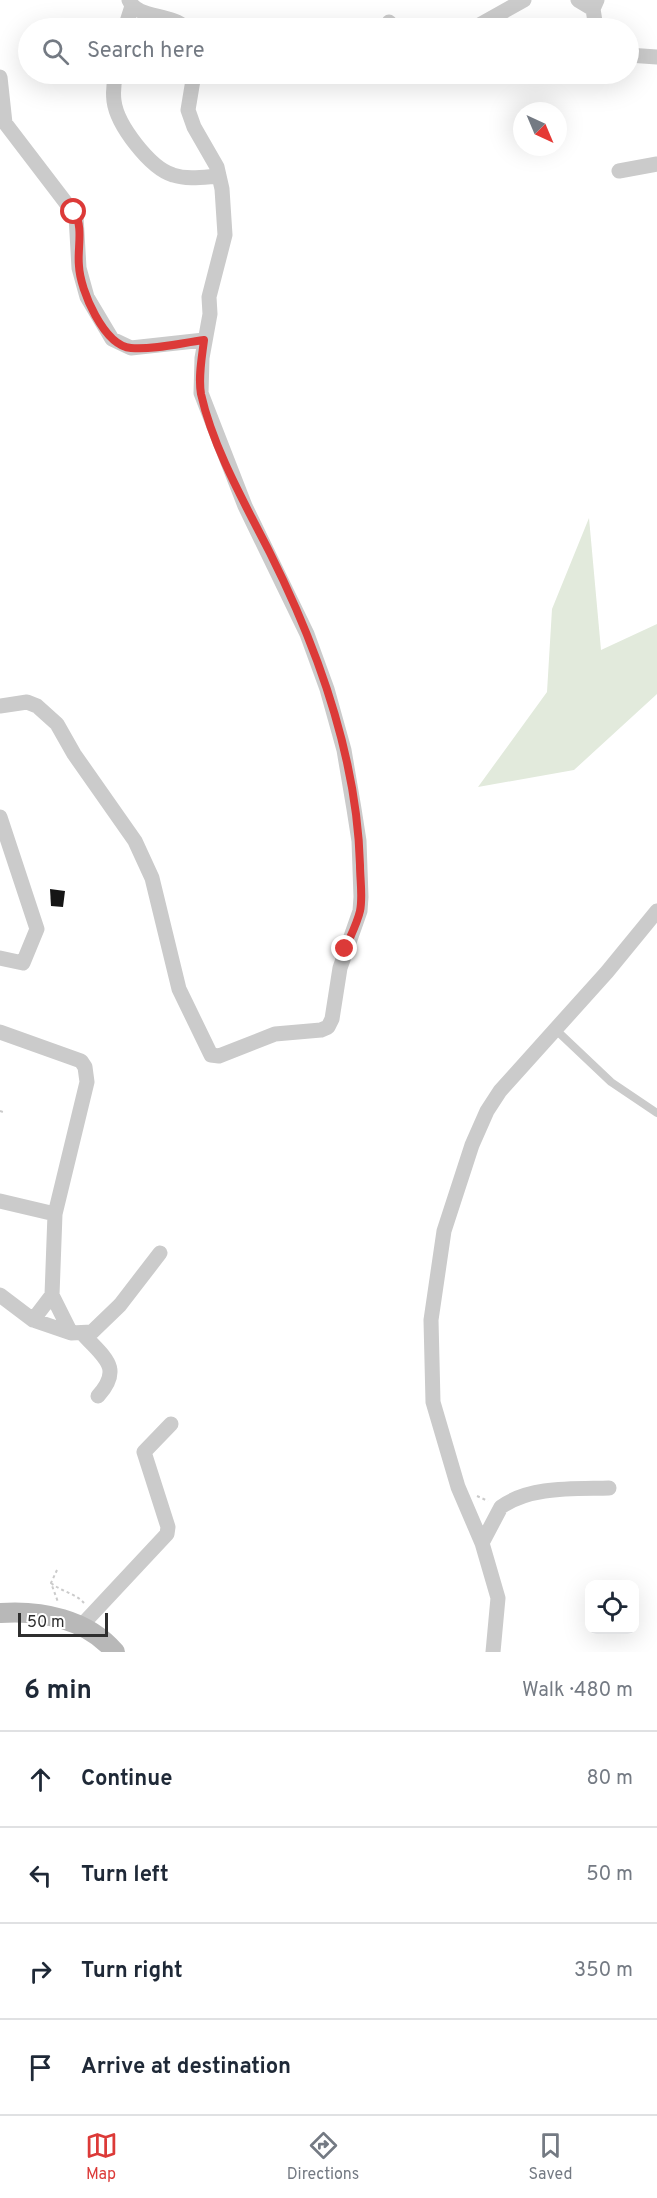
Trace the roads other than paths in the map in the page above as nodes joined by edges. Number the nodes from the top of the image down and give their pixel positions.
1 (524, 0) edge
2 (578, 0) edge
3 (131, 3) edge
4 (595, 4) edge
5 (127, 18) edge
6 (171, 18) edge
7 (492, 18) edge
8 (639, 56) edge
9 (657, 57) edge
10 (0, 77) edge
11 (115, 84) edge
12 (192, 84) edge
13 (657, 164) edge
14 (619, 171) dead end
15 (219, 176) junction
16 (204, 340) junction
17 (0, 705) edge
18 (0, 817) edge
19 (657, 911) edge
20 (0, 958) edge
21 (555, 1029) junction
22 (0, 1032) edge
23 (657, 1113) edge
24 (0, 1201) edge
25 (55, 1214) junction
26 (160, 1253) dead end
27 (0, 1295) edge
28 (52, 1295) junction
29 (33, 1320) junction
30 (76, 1333) junction
31 (98, 1396) dead end
32 (171, 1424) dead end
33 (609, 1488) dead end
34 (482, 1543) junction
35 (0, 1613) edge
36 (81, 1626) junction
37 (115, 1652) edge
38 (493, 1652) edge

1 - 7 street
2 - 4 street
3 - 5 street
3 - 6 street
8 - 9 street
10 - 16 street
11 - 15 street
12 - 15 street
13 - 14 street
15 - 16 street
16 - 17 street
18 - 20 street
19 - 21 street
21 - 23 lane
21 - 34 street
22 - 25 street
24 - 25 street
25 - 28 street
26 - 30 street
27 - 29 street
28 - 29 street
28 - 30 street
29 - 30 street
30 - 31 street
32 - 36 street
33 - 34 street
34 - 38 street
35 - 36 street
36 - 37 street

